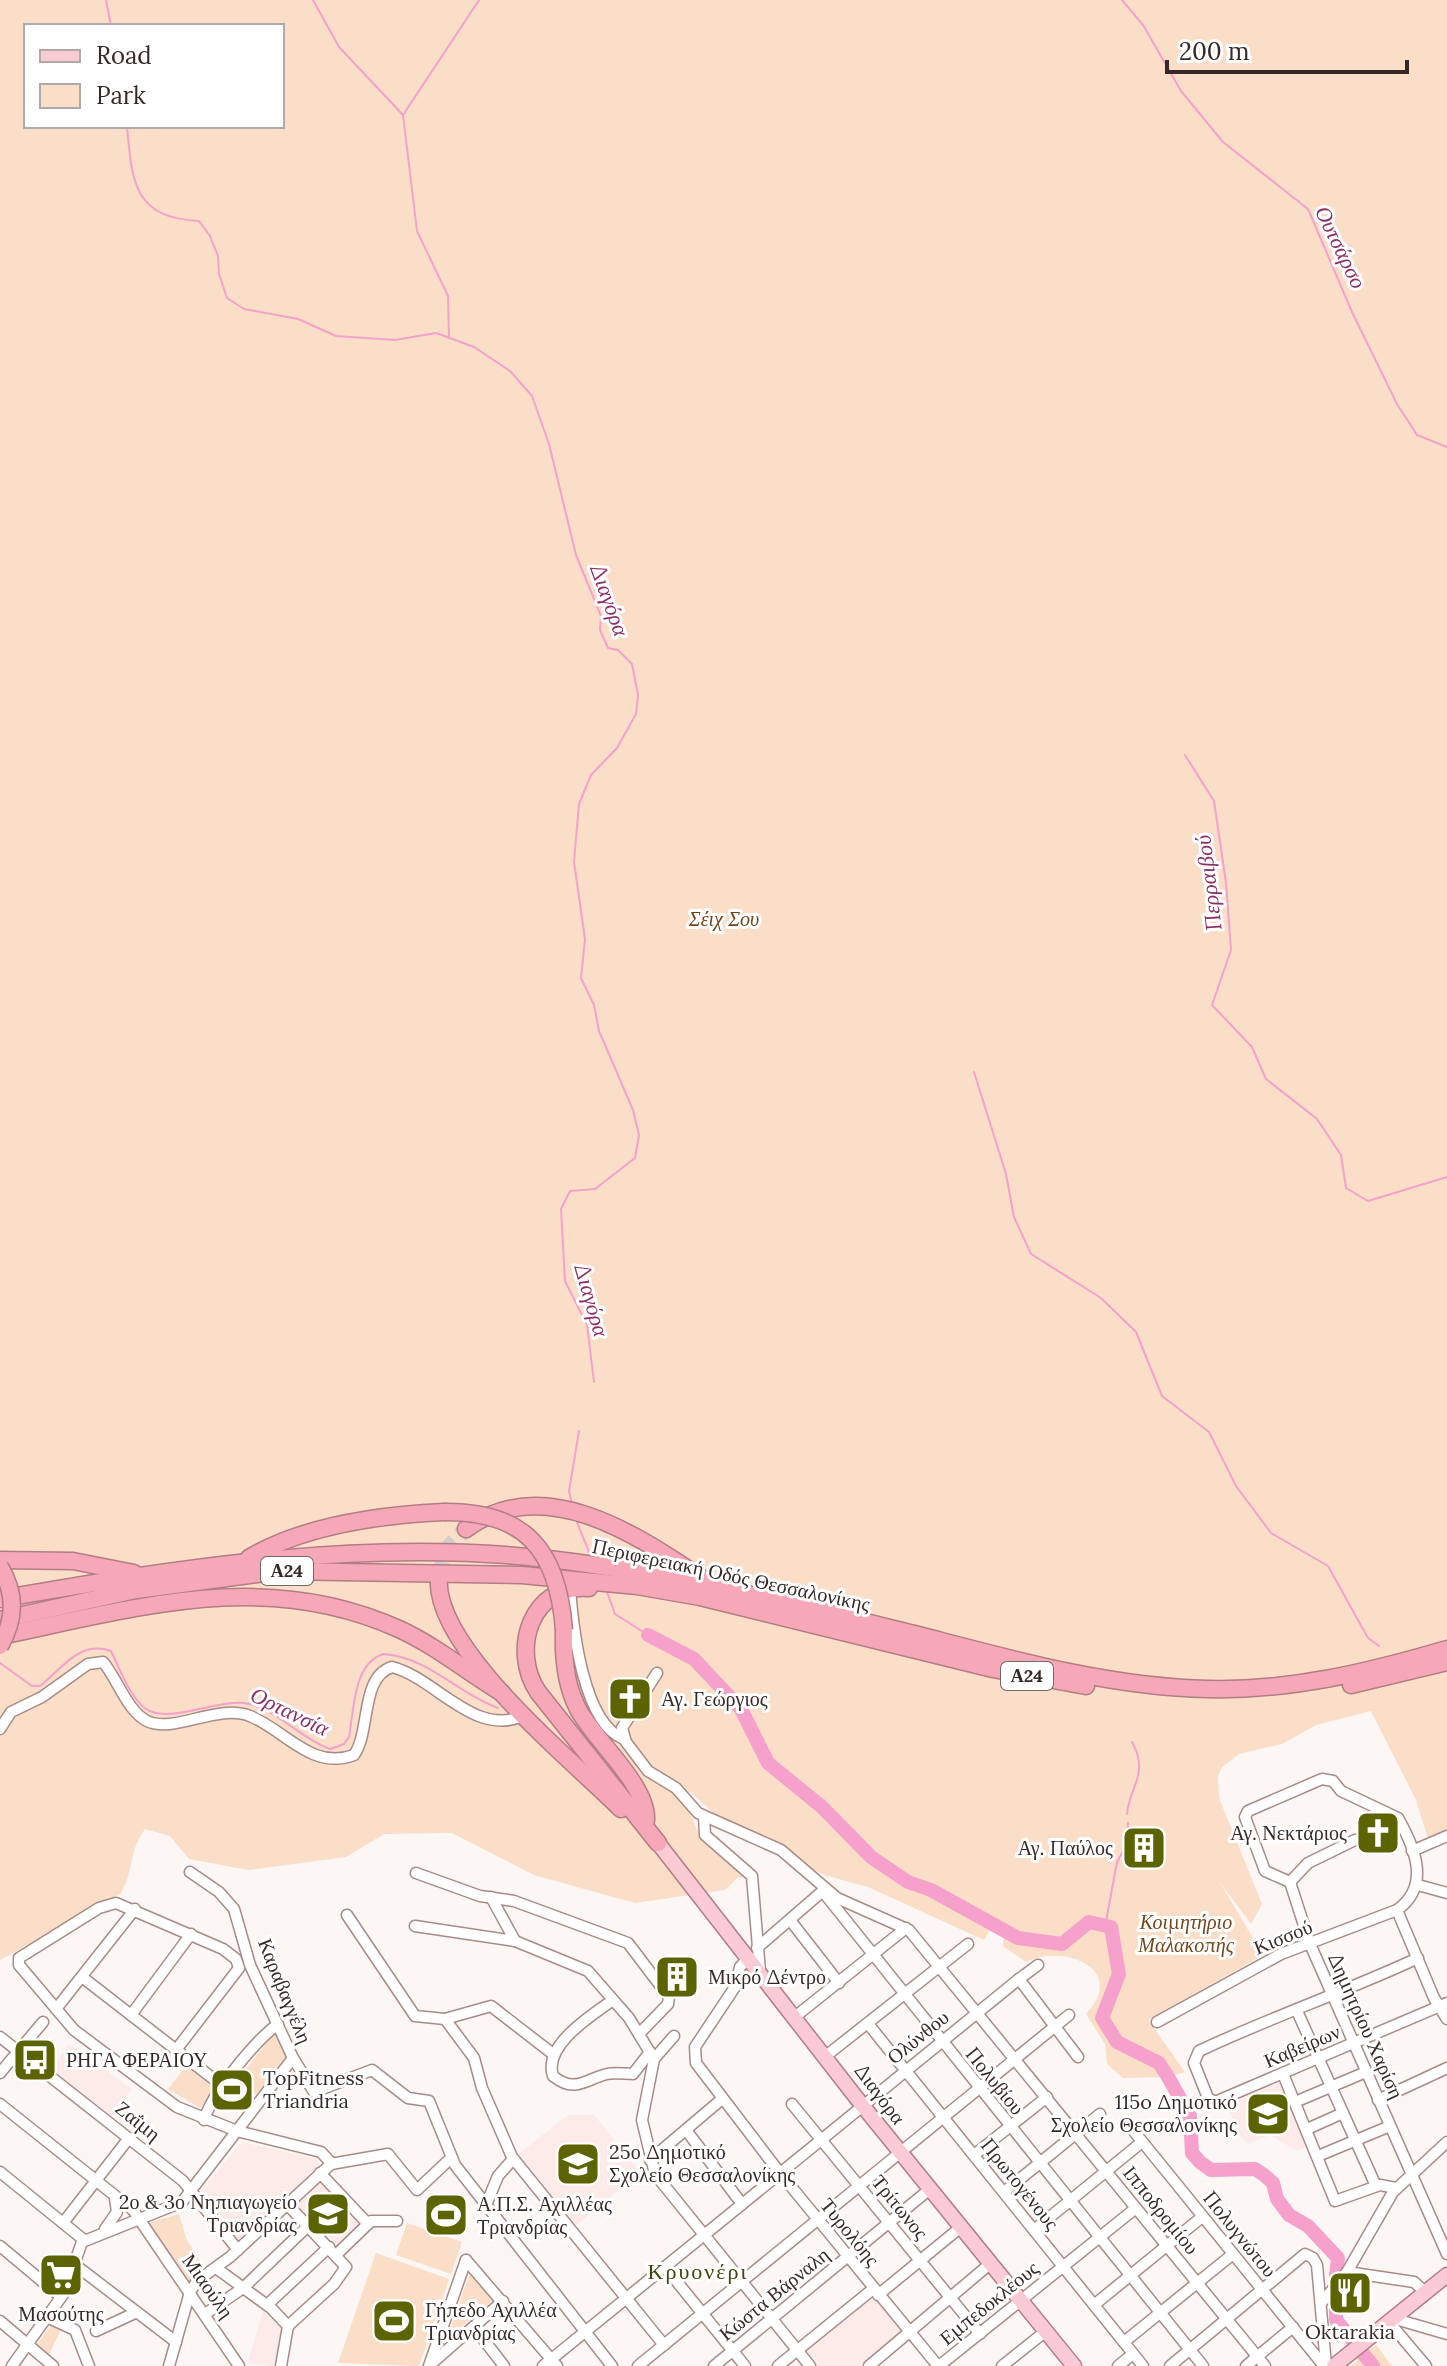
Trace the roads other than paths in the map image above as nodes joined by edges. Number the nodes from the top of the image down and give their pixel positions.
1 (466, 1529) tunnel mouth
2 (0, 1560) edge
3 (245, 1560) junction
4 (0, 1567) edge
5 (311, 1573) junction
6 (140, 1575) junction
7 (439, 1577) tunnel mouth
8 (578, 1580) junction
9 (612, 1581) junction
10 (717, 1588) junction
11 (207, 1596) junction
12 (0, 1599) edge
13 (0, 1620) edge
14 (0, 1636) edge
15 (0, 1646) edge
16 (1447, 1649) edge
17 (1447, 1662) edge
18 (657, 1673) dead end
19 (502, 1693) junction
20 (525, 1715) junction
21 (0, 1729) edge
22 (624, 1739) junction
23 (704, 1816) junction
24 (646, 1825) junction
25 (1447, 1836) edge
26 (1355, 1840) dead end
27 (658, 1843) junction
28 (1412, 1851) junction
29 (190, 1872) dead end
30 (416, 1873) dead end
31 (1290, 1882) junction
32 (1418, 1885) junction
33 (825, 1890) junction
34 (1447, 1893) edge
35 (491, 1897) junction
36 (135, 1909) junction
37 (1397, 1910) junction
38 (347, 1915) dead end
39 (790, 1920) junction
40 (415, 1926) dead end
41 (906, 1928) junction
42 (191, 1934) junction
43 (515, 1941) junction
44 (968, 1944) dead end
45 (1310, 1944) junction
46 (753, 1953) junction
47 (873, 1955) junction
48 (1418, 1958) junction
49 (1038, 1965) dead end
50 (941, 1967) junction
51 (82, 1977) junction
52 (1019, 1979) junction
53 (839, 1983) junction
54 (904, 1997) junction
55 (1334, 1997) junction
56 (613, 2000) junction
57 (1443, 2005) edge
58 (56, 2009) junction
59 (1297, 2011) junction
60 (978, 2012) junction
61 (131, 2015) junction
62 (1069, 2015) dead end
63 (796, 2016) junction
64 (445, 2019) junction
65 (1447, 2019) edge
66 (43, 2022) dead end
67 (1157, 2022) dead end
68 (278, 2024) junction
69 (869, 2025) junction
70 (1055, 2026) junction
71 (639, 2034) junction
72 (674, 2036) dead end
73 (0, 2037) edge
74 (940, 2042) junction
75 (1354, 2043) junction
76 (18, 2050) junction
77 (176, 2050) junction
78 (553, 2054) junction
79 (652, 2055) junction
80 (827, 2055) junction
81 (1078, 2057) dead end
82 (293, 2058) junction
83 (1319, 2058) junction
84 (1014, 2059) junction
85 (1447, 2068) edge
86 (906, 2070) junction
87 (1366, 2072) junction
88 (0, 2073) edge
89 (1283, 2074) junction
90 (224, 2087) junction
91 (1332, 2087) junction
92 (978, 2089) junction
93 (1047, 2097) junction
94 (722, 2099) junction
95 (1378, 2100) junction
96 (1295, 2102) junction
97 (0, 2104) edge
98 (792, 2104) dead end
99 (862, 2105) junction
100 (1343, 2113) junction
101 (1100, 2114) dead end
102 (944, 2117) junction
103 (204, 2120) junction
104 (1128, 2124) dead end
105 (1390, 2126) junction
106 (1009, 2127) junction
107 (1307, 2129) junction
108 (686, 2130) junction
109 (237, 2131) junction
110 (1076, 2133) junction
111 (129, 2138) junction
112 (821, 2139) junction
113 (1356, 2141) junction
114 (1142, 2142) junction
115 (1447, 2142) edge
116 (900, 2152) junction
117 (974, 2155) junction
118 (1318, 2156) junction
119 (451, 2158) junction
120 (513, 2159) junction
121 (650, 2160) junction
122 (1039, 2163) junction
123 (332, 2164) junction
124 (1107, 2171) junction
125 (0, 2172) edge
126 (320, 2173) junction
127 (780, 2173) junction
128 (1412, 2174) junction
129 (96, 2181) junction
130 (860, 2185) junction
131 (1376, 2186) junction
132 (1396, 2188) junction
133 (191, 2189) junction
134 (930, 2189) junction
135 (1004, 2192) junction
136 (114, 2196) junction
137 (1069, 2201) junction
138 (287, 2204) junction
139 (742, 2204) junction
140 (486, 2205) junction
141 (1136, 2208) junction
142 (1202, 2217) junction
143 (139, 2219) junction
144 (817, 2220) junction
145 (397, 2221) dead end
146 (890, 2222) junction
147 (63, 2223) junction
148 (368, 2224) junction
149 (308, 2226) junction
150 (961, 2227) junction
151 (1034, 2230) junction
152 (104, 2231) junction
153 (703, 2235) junction
154 (1099, 2238) junction
155 (84, 2240) junction
156 (0, 2246) edge
157 (1167, 2247) junction
158 (238, 2250) junction
159 (333, 2251) junction
160 (1233, 2254) junction
161 (1447, 2254) edge
162 (848, 2257) junction
163 (920, 2260) junction
164 (991, 2263) junction
165 (74, 2264) junction
166 (665, 2267) junction
167 (1063, 2267) junction
168 (216, 2268) junction
169 (1347, 2272) junction
170 (1447, 2275) edge
171 (1130, 2276) junction
172 (742, 2281) junction
173 (1197, 2283) junction
174 (243, 2288) junction
175 (1261, 2288) junction
176 (190, 2292) junction
177 (876, 2292) junction
178 (1425, 2292) junction
179 (61, 2297) junction
180 (949, 2297) junction
181 (626, 2298) junction
182 (503, 2301) junction
183 (1021, 2301) junction
184 (1323, 2301) junction
185 (267, 2305) junction
186 (1094, 2305) junction
187 (137, 2312) junction
188 (703, 2313) junction
189 (1160, 2313) junction
190 (205, 2314) junction
191 (47, 2317) junction
192 (1226, 2318) junction
193 (772, 2319) junction
194 (1390, 2320) junction
195 (0, 2321) edge
196 (288, 2326) junction
197 (474, 2327) junction
198 (1293, 2327) junction
199 (96, 2331) dead end
200 (1046, 2331) junction
201 (585, 2332) junction
202 (908, 2333) junction
203 (980, 2334) junction
204 (1447, 2334) edge
205 (176, 2342) junction
206 (1124, 2342) junction
207 (28, 2344) junction
208 (664, 2345) junction
209 (1190, 2349) junction
210 (798, 2350) junction
211 (733, 2351) junction
212 (1133, 2354) junction
213 (1261, 2361) edge
214 (435, 2364) edge
215 (550, 2364) edge
216 (12, 2366) edge
217 (53, 2366) edge
218 (89, 2366) edge
219 (169, 2366) edge
220 (239, 2366) edge
221 (281, 2366) edge
222 (504, 2366) edge
223 (612, 2366) edge
224 (638, 2366) edge
225 (714, 2366) edge
226 (745, 2366) edge
227 (778, 2366) edge
228 (810, 2366) edge
229 (869, 2366) edge
230 (938, 2366) edge
231 (1002, 2366) edge
232 (1074, 2366) edge
233 (1118, 2366) edge
234 (1143, 2366) edge
235 (1170, 2366) edge
236 (1203, 2366) edge
237 (1246, 2366) edge
238 (1325, 2366) edge
239 (1334, 2366) edge
240 (1426, 2366) edge

1 - 10 highway
2 - 6 highway
3 - 6 highway, Περιφερειακή Οδός Θεσσαλονίκης / Α24
3 - 8 highway, Περιφερειακή Οδός Θεσσαλονίκης / Α24
3 - 24 highway, bridge
4 - 15 highway, bridge
5 - 8 highway, Περιφερειακή Οδός Θεσσαλονίκης / Α24
5 - 11 highway
5 - 13 highway, Περιφερειακή Οδός Θεσσαλονίκης / Α24
6 - 12 highway, Περιφερειακή Οδός Θεσσαλονίκης / Α24
7 - 19 highway
8 - 9 highway, Περιφερειακή Οδός Θεσσαλονίκης / Α24
8 - 22 street
8 - 24 highway
9 - 10 highway, Περιφερειακή Οδός Θεσσαλονίκης / Α24
9 - 17 highway, Περιφερειακή Οδός Θεσσαλονίκης / Α24
10 - 16 highway, Περιφερειακή Οδός Θεσσαλονίκης / Α24
11 - 14 highway
11 - 19 highway
18 - 22 street
19 - 20 highway
20 - 21 street
20 - 27 highway
22 - 23 street
23 - 33 street
23 - 46 street
24 - 27 highway
25 - 28 street
26 - 31 street
27 - 46 main road, Διαγόρα
28 - 31 street
28 - 32 street
29 - 68 street, Καραβαγγέλη
30 - 35 street
31 - 45 street, Δημητρίου Χαρίση
32 - 34 street
32 - 37 street, Κισσού
33 - 39 street
33 - 41 street
33 - 47 street, Πολυβίου
35 - 43 street
35 - 71 street
36 - 42 street
36 - 51 street
36 - 58 street
37 - 45 street, Κισσού
37 - 48 street
38 - 64 street
39 - 46 street
39 - 53 street
40 - 43 street
41 - 47 street
41 - 50 street, Ιπποδρομίου
42 - 61 street
42 - 77 street
43 - 56 street
44 - 50 street
45 - 55 street, Δημητρίου Χαρίση
45 - 67 street, Κισσού
46 - 63 main road, Διαγόρα
46 - 94 street, Τυρολόης
47 - 53 street
47 - 54 street, Πολυβίου
48 - 55 street
48 - 57 street
49 - 52 street
50 - 54 street
50 - 60 street, Ιπποδρομίου
51 - 58 street
51 - 61 street
52 - 60 street, Ολύνθου
52 - 70 street
53 - 63 street
54 - 69 street
54 - 74 street, Πολυβίου
55 - 59 street
55 - 75 street, Δημητρίου Χαρίση
56 - 71 street
56 - 78 street
57 - 65 street
57 - 75 street, Καβείρων
58 - 103 street
59 - 83 street
59 - 89 street, Καβείρων
60 - 74 street, Ολύνθου
60 - 84 street, Ιπποδρομίου
61 - 77 street
62 - 70 street
63 - 80 main road, Διαγόρα
64 - 78 street
64 - 120 street
66 - 76 street
68 - 82 street, Καραβαγγέλη
68 - 90 street
69 - 80 street
69 - 86 street, Πρωτογένους
70 - 81 street
70 - 84 street
71 - 79 street
72 - 79 street
73 - 76 street, Ζαΐμη
74 - 86 street, Ολύνθου
74 - 92 street, Πολυβίου
75 - 83 street, Καβείρων
75 - 87 street, Δημητρίου Χαρίση
76 - 88 street
76 - 111 street, Ζαΐμη
77 - 90 street
78 - 79 street
79 - 121 street
80 - 99 main road, Διαγόρα
82 - 109 street
82 - 119 street, Καραβαγγέλη
83 - 89 street, Καβείρων
83 - 91 street
84 - 92 street
84 - 93 street, Ιπποδρομίου
85 - 95 street
86 - 99 street, Ολύνθου
86 - 102 street, Πρωτογένους
87 - 91 street
87 - 95 street, Δημητρίου Χαρίση
89 - 96 street
90 - 103 street
91 - 96 street
91 - 100 street
92 - 102 street
92 - 106 street, Πολυβίου
93 - 106 street
93 - 110 street, Ιπποδρομίου
94 - 108 street
94 - 127 street, Τυρολόης
95 - 105 street, Δημητρίου Χαρίση
96 - 107 street
97 - 129 street, Μιαούλη
98 - 112 street, Τρίτωνος
99 - 112 street, Ολύνθου
99 - 116 main road, Διαγόρα
100 - 107 street
100 - 113 street
101 - 110 street
102 - 116 street
102 - 117 street, Πρωτογένους
103 - 109 street
104 - 114 street, Πολυγνώτου
105 - 113 street
105 - 128 street, Δημητρίου Χαρίση
106 - 117 street
106 - 122 street, Πολυβίου
107 - 118 street
108 - 121 street
108 - 139 street
109 - 123 street
109 - 133 street
110 - 122 street
110 - 124 street, Ιπποδρομίου
111 - 129 street
111 - 133 street, Ζαΐμη
112 - 127 street, Ολύνθου
112 - 130 street, Τρίτωνος
113 - 118 street
113 - 131 street
114 - 124 street
114 - 142 street, Πολυγνώτου
115 - 128 street
116 - 130 street
116 - 134 main road, Διαγόρα
117 - 135 street, Πρωτογένους
118 - 131 street
119 - 123 street
119 - 140 street
120 - 140 street
120 - 181 street
121 - 153 street
122 - 135 street
122 - 137 street, Πολυβίου
123 - 126 street
124 - 137 street
124 - 141 street, Ιπποδρομίου
125 - 147 street
126 - 138 street
126 - 148 street
127 - 139 street, Ολύνθου
127 - 144 street, Τυρολόης
128 - 132 street
128 - 161 street, Δημητρίου Χαρίση
129 - 136 street, Μιαούλη
129 - 147 street
130 - 144 street
130 - 146 street, Τρίτωνος
131 - 132 street
132 - 169 street
133 - 143 street
133 - 158 street, Ζαΐμη
134 - 146 street, Κώστα Βάρναλη
134 - 150 main road, Διαγόρα
135 - 151 street, Πρωτογένους
136 - 143 street, Μιαούλη
136 - 152 street
137 - 151 street
137 - 154 street, Πολυβίου
138 - 149 street
138 - 158 street
139 - 153 street, Ολύνθου
140 - 201 street
141 - 154 street, Εμπεδοκλέους
141 - 157 street, Ιπποδρομίου
142 - 157 street
142 - 160 street, Πολυγνώτου
143 - 152 street
143 - 176 street, Μιαούλη
144 - 162 street, Τυρολόης
144 - 172 street
145 - 148 street
146 - 162 street, Κώστα Βάρναλη
146 - 163 street, Τρίτωνος
147 - 155 street
148 - 159 street
149 - 159 street
149 - 174 street
150 - 163 street
150 - 164 main road, Διαγόρα
151 - 167 street, Πρωτογένους
152 - 155 street
153 - 166 street, Ολύνθου
153 - 172 street
154 - 167 street, Εμπεδοκλέους
154 - 171 street, Πολυβίου
155 - 165 street
156 - 179 street
157 - 171 street
157 - 173 street, Ιπποδρομίου
158 - 168 street
159 - 185 street
159 - 196 street
160 - 173 street
160 - 175 street, Πολυγνώτου
162 - 177 street, Τυρολόης
162 - 193 street, Κώστα Βάρναλη
163 - 177 street
163 - 180 street, Τρίτωνος
164 - 180 street
164 - 183 main road, Διαγόρα
165 - 179 street
165 - 187 street
166 - 181 street, Ολύνθου
166 - 188 street
167 - 183 street, Εμπεδοκλέους
167 - 186 street, Πρωτογένους
168 - 174 street
168 - 176 street
169 - 178 street
169 - 184 street
170 - 178 main road
171 - 186 street
171 - 189 street, Πολυβίου
172 - 188 street
172 - 193 street
173 - 189 street
173 - 192 street, Ιπποδρομίου
174 - 185 street
174 - 190 street
175 - 184 street
175 - 192 street
175 - 198 street, Πολυγνώτου
176 - 190 street, Μιαούλη
176 - 205 street
177 - 202 street, Τυρολόης
177 - 210 street
178 - 194 main road
179 - 191 street
180 - 202 street
180 - 203 street, Τρίτωνος
181 - 201 street, Ολύνθου
181 - 208 street
182 - 197 street
182 - 214 street
182 - 215 street
183 - 200 main road, Διαγόρα
183 - 203 street, Εμπεδοκλέους
184 - 238 street
185 - 196 street
186 - 206 street, Πρωτογένους
187 - 199 street
187 - 205 street
188 - 208 street
188 - 211 street
189 - 206 street
189 - 209 street, Πολυβίου
190 - 220 street, Μιαούλη
191 - 207 street
191 - 218 street
192 - 209 street
192 - 213 street, Ιπποδρομίου
193 - 210 street
193 - 211 street, Κώστα Βάρναλη
194 - 204 street
194 - 239 main road
194 - 240 street
195 - 207 street
196 - 221 street
197 - 214 street
197 - 222 street
198 - 213 street
198 - 238 street, Πολυγνώτου
200 - 231 street
200 - 232 main road, Διαγόρα
201 - 215 street, Ολύνθου
201 - 223 street
202 - 229 street
202 - 230 street, Τυρολόης
203 - 230 street, Εμπεδοκλέους
205 - 219 street
206 - 212 street, Πρωτογένους
207 - 216 street
207 - 217 street
208 - 224 street
209 - 235 street
209 - 236 street, Πολυβίου
210 - 227 street
210 - 228 street
211 - 225 street, Κώστα Βάρναλη
211 - 226 street
212 - 233 street
212 - 234 street, Πρωτογένους
213 - 237 street

